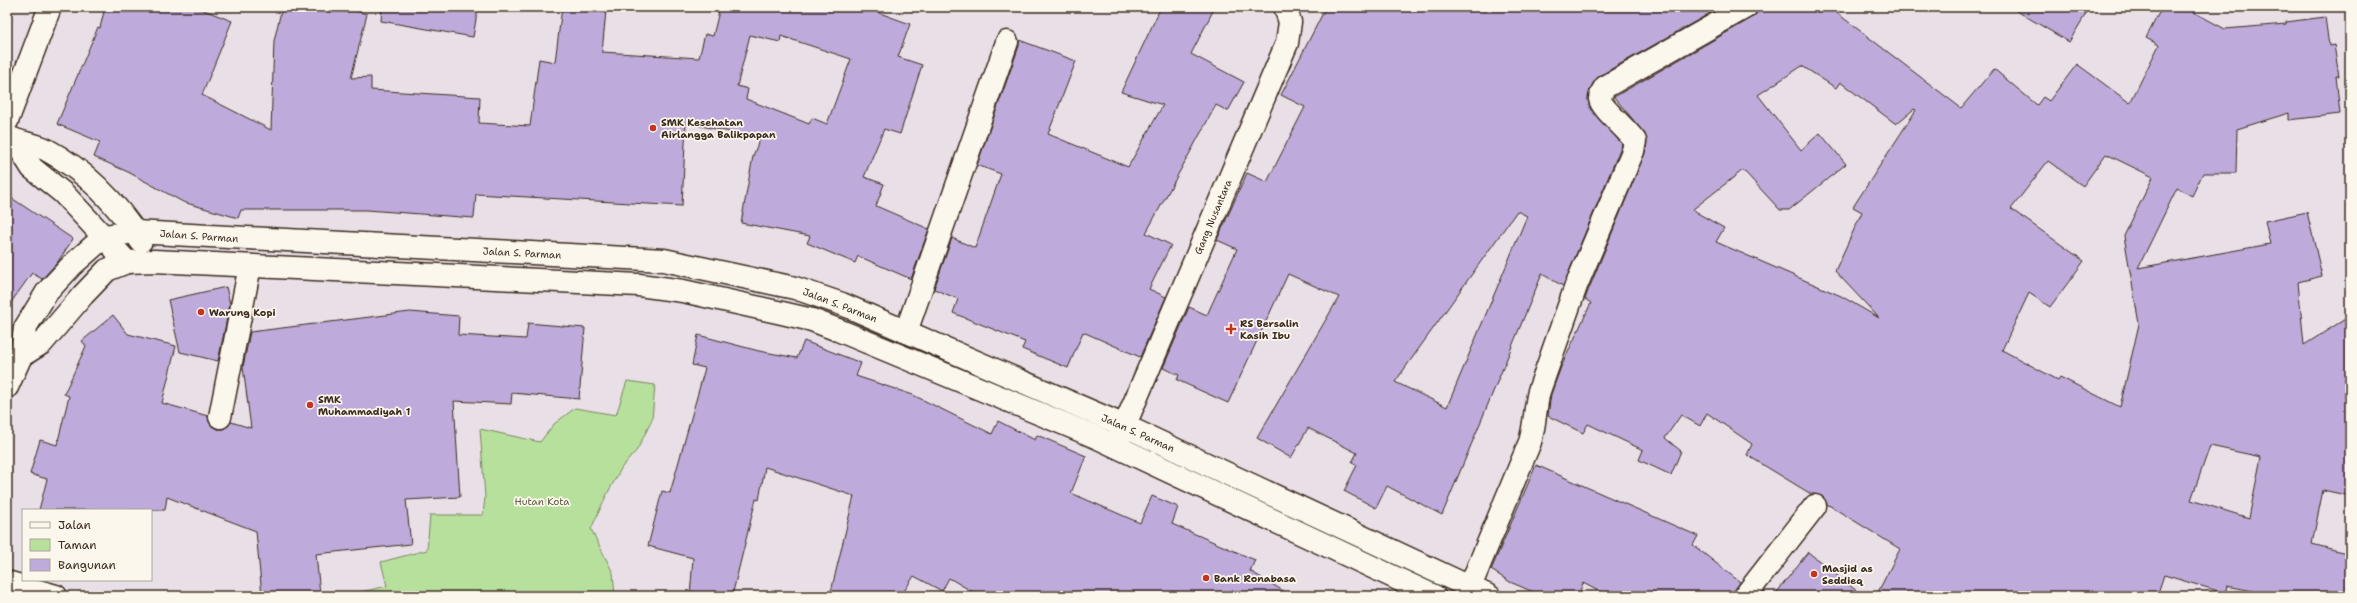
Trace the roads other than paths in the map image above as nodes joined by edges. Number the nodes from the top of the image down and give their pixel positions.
1 (50, 7) edge
2 (1285, 7) edge
3 (1746, 7) edge
4 (1007, 42) dead end
5 (7, 121) edge
6 (11, 139) edge
7 (135, 232) junction
8 (105, 236) junction
9 (154, 261) junction
10 (127, 262) junction
11 (250, 266) junction
12 (906, 332) junction
13 (21, 356) junction
14 (7, 387) edge
15 (220, 417) dead end
16 (1125, 426) junction
17 (1116, 446) junction
18 (1815, 506) dead end
19 (7, 582) edge
20 (1479, 592) edge
21 (56, 596) edge
22 (1434, 596) edge
23 (1745, 596) edge

1 - 5 main road
2 - 16 main road, Gang Nusantara
3 - 20 main road
4 - 12 main road
6 - 7 main road
6 - 8 main road
7 - 8 main road, Jalan S. Parman
7 - 9 main road
7 - 12 main road, Jalan S. Parman
8 - 10 main road
8 - 13 main road
9 - 10 main road, Jalan S. Parman
9 - 11 main road, Jalan S. Parman
10 - 13 main road, Jalan S. Parman
11 - 15 main road
11 - 17 main road, Jalan S. Parman
12 - 16 main road, Jalan S. Parman
13 - 14 main road
16 - 17 main road, Gang Nusantara
16 - 20 main road, Jalan S. Parman
17 - 22 main road, Jalan S. Parman
18 - 23 main road
19 - 21 main road

